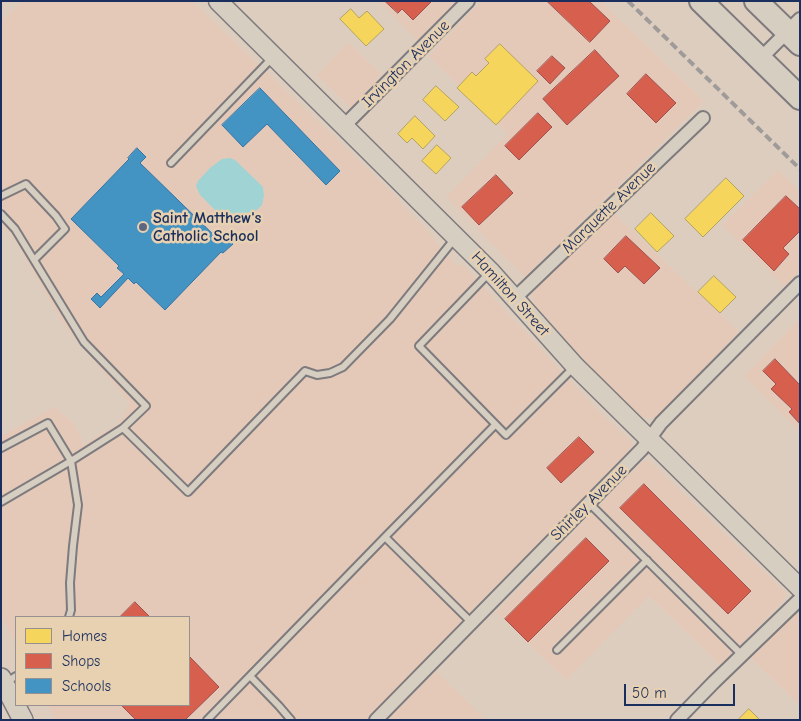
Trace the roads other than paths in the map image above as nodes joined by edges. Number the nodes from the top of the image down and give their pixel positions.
1 (218, 1) edge
2 (468, 1) edge
3 (701, 1) edge
4 (756, 1) edge
5 (796, 32) edge
6 (274, 56) junction
7 (760, 59) junction
8 (800, 98) edge
9 (703, 118) dead end
10 (344, 126) junction
11 (171, 163) dead end
12 (1, 196) edge
13 (1, 214) edge
14 (456, 237) junction
15 (34, 260) junction
16 (490, 272) junction
17 (800, 284) edge
18 (514, 298) junction
19 (575, 366) junction
20 (495, 425) junction
21 (123, 428) junction
22 (648, 440) junction
23 (1, 448) edge
24 (71, 461) junction
25 (1, 502) edge
26 (589, 503) junction
27 (385, 538) junction
28 (647, 560) junction
29 (800, 588) edge
30 (800, 599) edge
31 (69, 616) edge
32 (471, 622) junction
33 (557, 650) dead end
34 (742, 655) junction
35 (250, 676) junction
36 (7, 688) edge
37 (15, 704) edge
38 (16, 706) edge
39 (23, 720) edge
40 (207, 720) edge
41 (291, 720) edge
42 (376, 720) edge
43 (677, 720) edge

1 - 6 street, Hamilton Street
2 - 10 street, Irvington Avenue
3 - 7 highway
4 - 5 highway
5 - 7 street
6 - 10 street, Hamilton Street
6 - 11 lane
7 - 8 highway
9 - 18 street, Marquette Avenue
10 - 14 street, Hamilton Street
12 - 15 lane
13 - 15 lane
14 - 16 street, Hamilton Street
14 - 21 lane
15 - 21 lane
16 - 18 street, Hamilton Street
16 - 20 lane
17 - 22 street, Shirley Avenue
18 - 19 street, Hamilton Street
19 - 20 lane
19 - 22 street, Hamilton Street
20 - 27 lane
21 - 24 lane
22 - 26 street, Shirley Avenue
22 - 29 street, Hamilton Street
23 - 24 lane
24 - 25 lane
24 - 31 lane
26 - 28 lane
26 - 32 street, Shirley Avenue
27 - 32 lane
27 - 35 lane
28 - 33 lane
28 - 34 lane
30 - 34 street
32 - 42 street, Shirley Avenue
34 - 43 street
35 - 40 lane
35 - 41 lane
36 - 37 main road
38 - 39 main road

